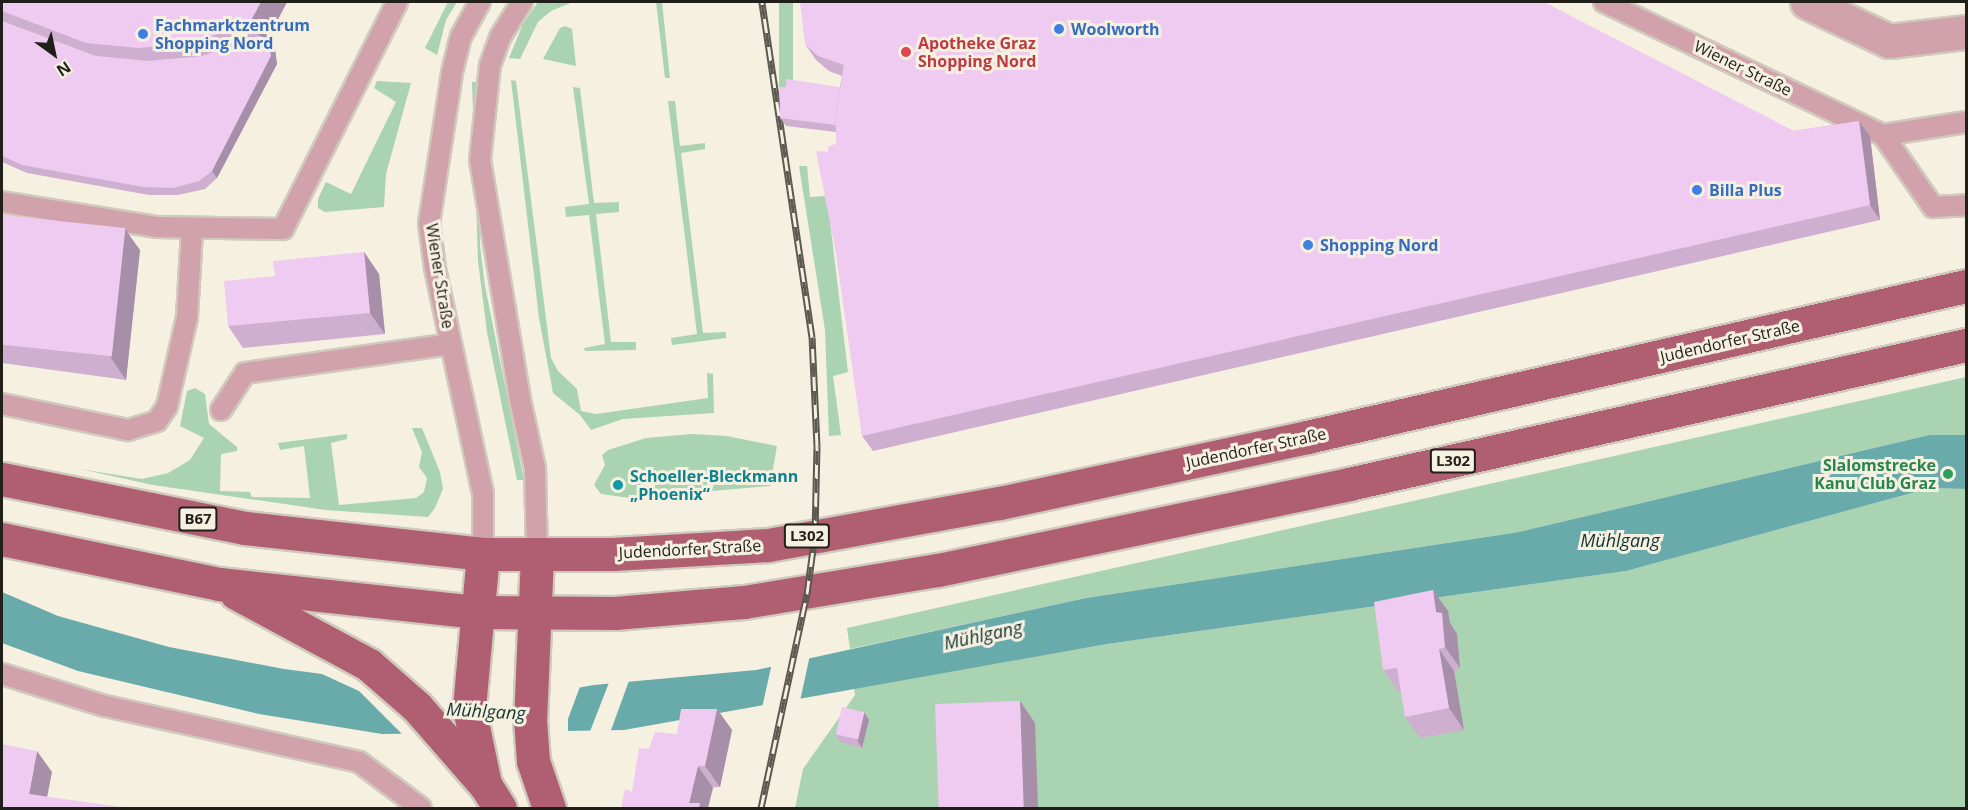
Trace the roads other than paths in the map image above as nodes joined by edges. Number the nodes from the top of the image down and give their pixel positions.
1 (397, 2) edge
2 (480, 2) edge
3 (522, 2) edge
4 (1604, 2) edge
5 (1807, 2) edge
6 (1966, 32) edge
7 (1966, 122) edge
8 (1883, 135) junction
9 (2, 202) edge
10 (1966, 206) edge
11 (192, 229) junction
12 (1966, 286) edge
13 (451, 344) junction
14 (1966, 345) edge
15 (2, 404) edge
16 (221, 410) dead end
17 (2, 479) edge
18 (2, 539) edge
19 (483, 554) junction
20 (537, 555) junction
21 (219, 584) junction
22 (477, 612) junction
23 (537, 613) junction
24 (2, 674) edge
25 (480, 777) edge
26 (421, 808) edge
27 (549, 808) edge

1 - 11 lane
2 - 13 lane, Wiener Straße
3 - 20 lane
4 - 8 lane, Wiener Straße
5 - 6 street
7 - 8 lane
8 - 10 lane, Wiener Straße
9 - 11 lane
11 - 15 lane
12 - 20 main road, Judendorfer Straße / L302
13 - 16 lane
13 - 19 lane, Wiener Straße
14 - 23 main road, L302
17 - 19 main road, B67
18 - 21 main road
19 - 20 main road, B67
19 - 22 main road
20 - 23 main road
21 - 22 main road
21 - 25 main road
22 - 23 main road
22 - 25 main road
23 - 27 main road
24 - 26 lane

